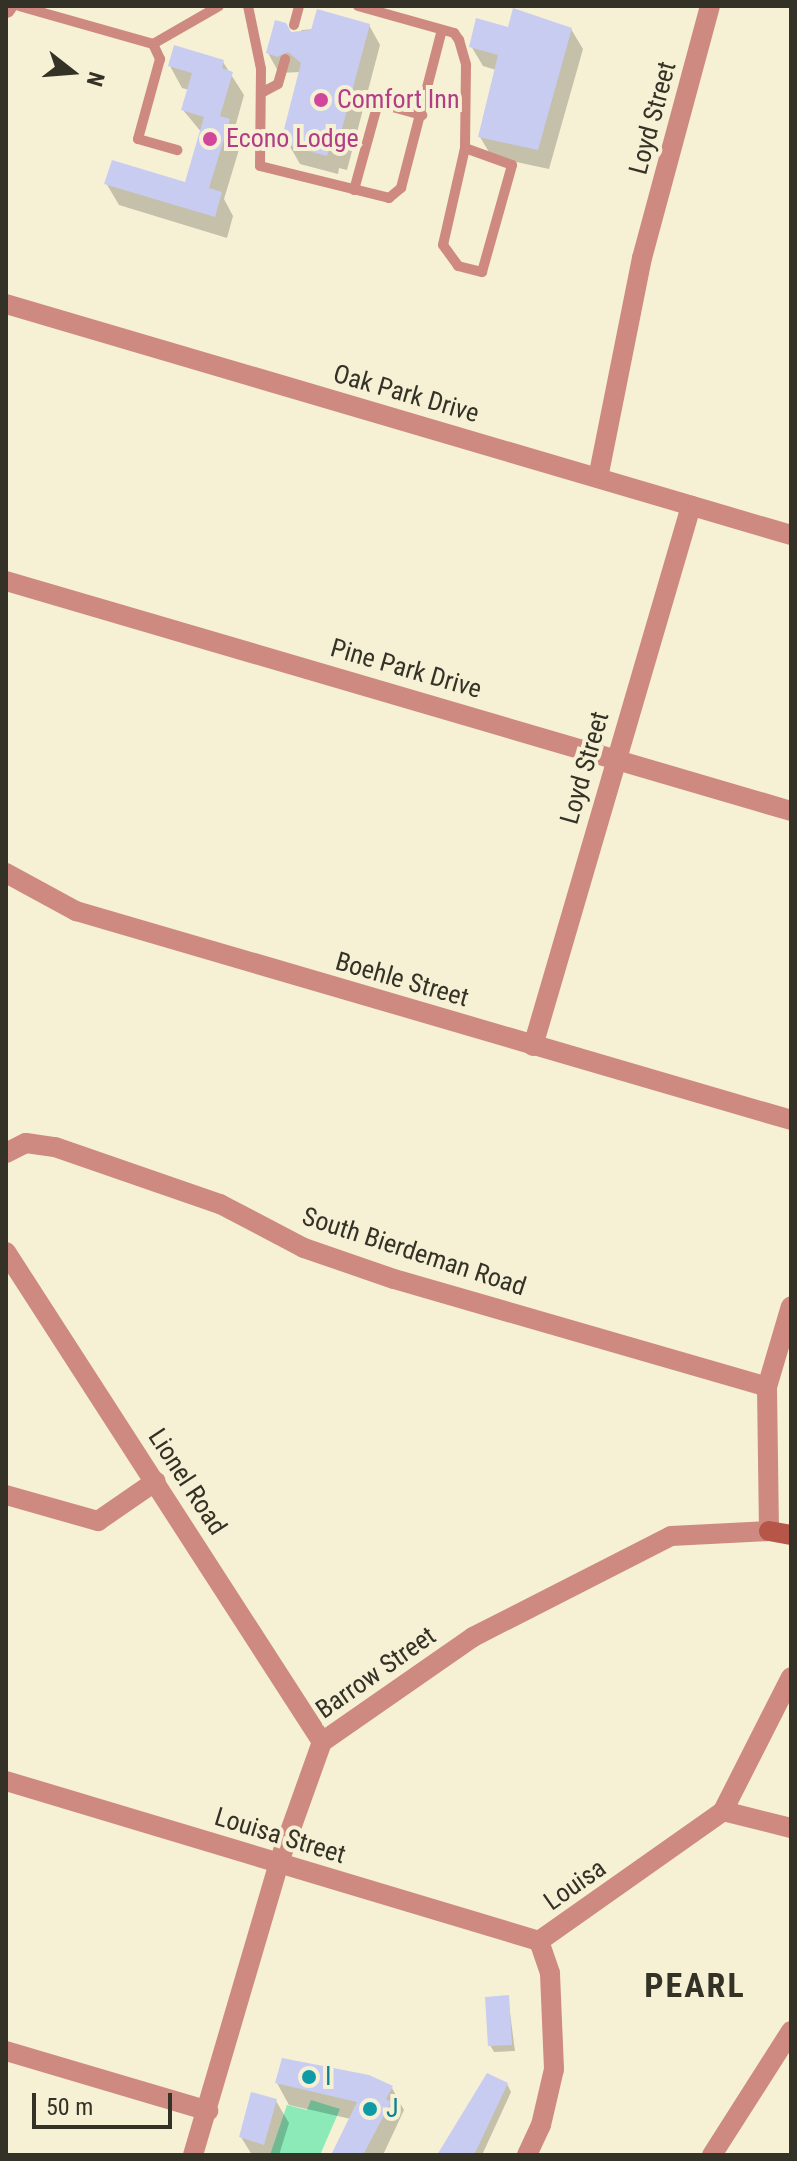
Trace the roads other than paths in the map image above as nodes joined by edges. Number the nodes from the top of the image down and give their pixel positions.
1 (19, 6) edge
2 (219, 6) edge
3 (248, 6) edge
4 (299, 6) edge
5 (358, 6) edge
6 (710, 6) edge
7 (294, 25) dead end
8 (442, 30) junction
9 (153, 44) junction
10 (285, 59) dead end
11 (261, 93) junction
12 (422, 115) junction
13 (465, 148) junction
14 (177, 150) dead end
15 (354, 190) junction
16 (6, 304) edge
17 (598, 478) junction
18 (691, 506) junction
19 (791, 535) edge
20 (6, 581) edge
21 (614, 757) junction
22 (791, 811) edge
23 (6, 873) edge
24 (533, 1046) junction
25 (791, 1120) edge
26 (6, 1153) edge
27 (6, 1252) edge
28 (791, 1306) edge
29 (767, 1387) junction
30 (156, 1481) junction
31 (6, 1495) edge
32 (769, 1531) junction
33 (791, 1535) edge
34 (791, 1677) edge
35 (322, 1742) junction
36 (6, 1781) edge
37 (723, 1811) junction
38 (791, 1828) edge
39 (279, 1862) junction
40 (539, 1941) junction
41 (791, 2031) edge
42 (6, 2051) edge
43 (784, 2058) edge
44 (208, 2111) junction
45 (193, 2155) edge
46 (527, 2155) edge
47 (712, 2155) edge

1 - 9 lane
2 - 9 lane
3 - 11 lane
4 - 7 lane
5 - 8 lane
6 - 17 street, Loyd Street
8 - 12 lane
8 - 13 lane
9 - 14 lane
10 - 11 lane
11 - 15 lane
12 - 15 lane
12 - 15 lane
13 - 13 lane
16 - 17 street, Oak Park Drive
17 - 18 street, Oak Park Drive
18 - 19 street, Oak Park Drive
18 - 21 street, Loyd Street
20 - 21 street, Pine Park Drive
21 - 22 street, Pine Park Drive
21 - 24 street, Loyd Street
23 - 24 street, Boehle Street
24 - 25 street, Boehle Street
26 - 29 street, South Bierdeman Road
27 - 30 street, Lionel Road
28 - 29 street
29 - 32 street
30 - 31 street
30 - 35 street, Lionel Road
32 - 33 street
32 - 35 street, Barrow Street
34 - 37 street
35 - 39 street, Barrow Street
36 - 39 street, Louisa Street
37 - 38 street
37 - 40 street, Louisa
39 - 40 street, Louisa Street
39 - 44 street, Barrow Street
40 - 46 street, Louisa
41 - 43 street
42 - 44 street
43 - 47 street
44 - 45 street, Barrow Street

